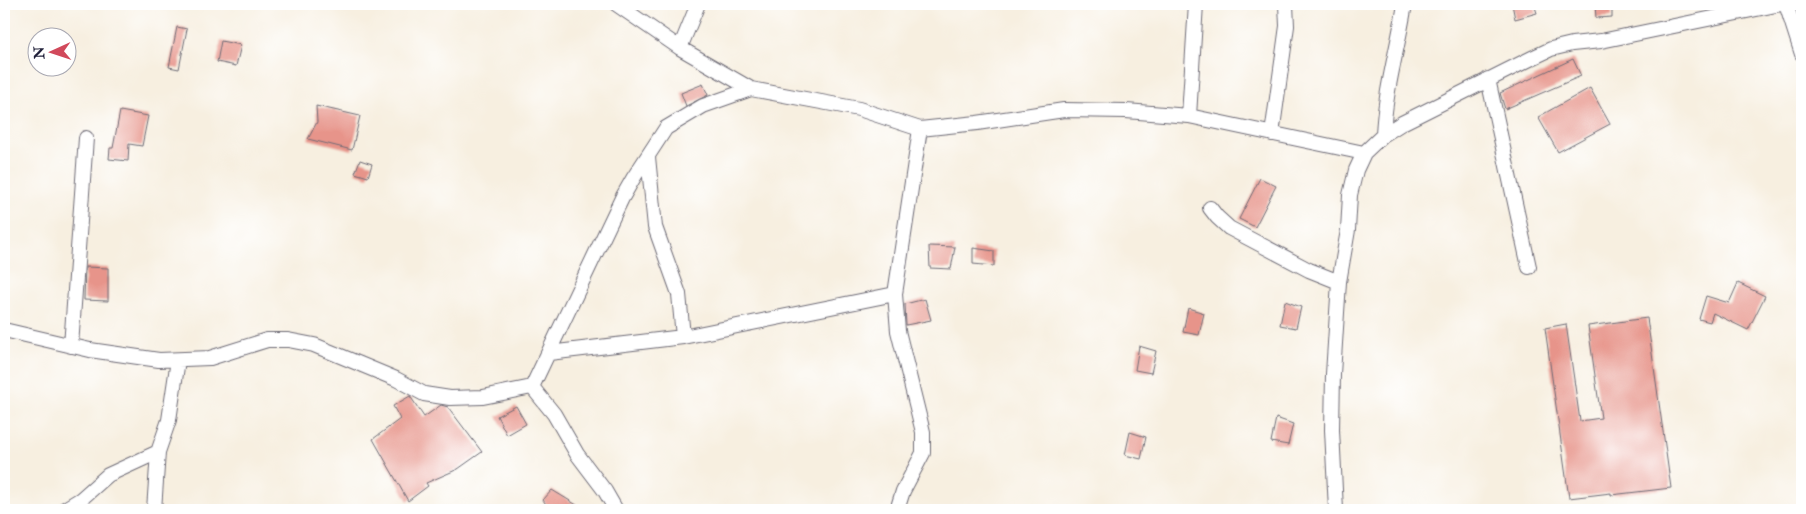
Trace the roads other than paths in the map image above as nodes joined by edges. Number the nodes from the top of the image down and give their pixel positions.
1 (616, 4) edge
2 (698, 4) edge
3 (1196, 4) edge
4 (1286, 4) edge
5 (1405, 4) edge
6 (1781, 4) edge
7 (1786, 4) edge
8 (680, 48) junction
9 (1802, 54) edge
10 (1488, 79) junction
11 (751, 89) junction
12 (1189, 116) junction
13 (920, 129) junction
14 (1272, 134) junction
15 (1383, 135) junction
16 (86, 138) dead end
17 (1364, 153) junction
18 (648, 157) junction
19 (1210, 208) dead end
20 (1529, 267) dead end
21 (1339, 282) junction
22 (895, 294) junction
23 (4, 330) edge
24 (683, 337) junction
25 (71, 346) junction
26 (549, 352) junction
27 (178, 360) junction
28 (532, 387) junction
29 (158, 452) junction
30 (63, 510) edge
31 (154, 510) edge
32 (616, 510) edge
33 (897, 510) edge
34 (1336, 510) edge

1 - 8 street
2 - 8 street
3 - 12 street
4 - 14 street
5 - 15 street
6 - 10 street
7 - 9 street
8 - 11 street
10 - 15 street
10 - 20 street
11 - 13 street
11 - 18 street
12 - 13 street
12 - 14 street
13 - 22 street
14 - 17 street
15 - 17 street
16 - 25 street
17 - 21 street
18 - 24 street
18 - 26 street
19 - 21 street
21 - 34 street
22 - 24 street
22 - 33 street
23 - 25 street
24 - 26 street
25 - 27 street
26 - 28 street
27 - 28 street
27 - 29 street
28 - 32 street
29 - 30 street
29 - 31 street

